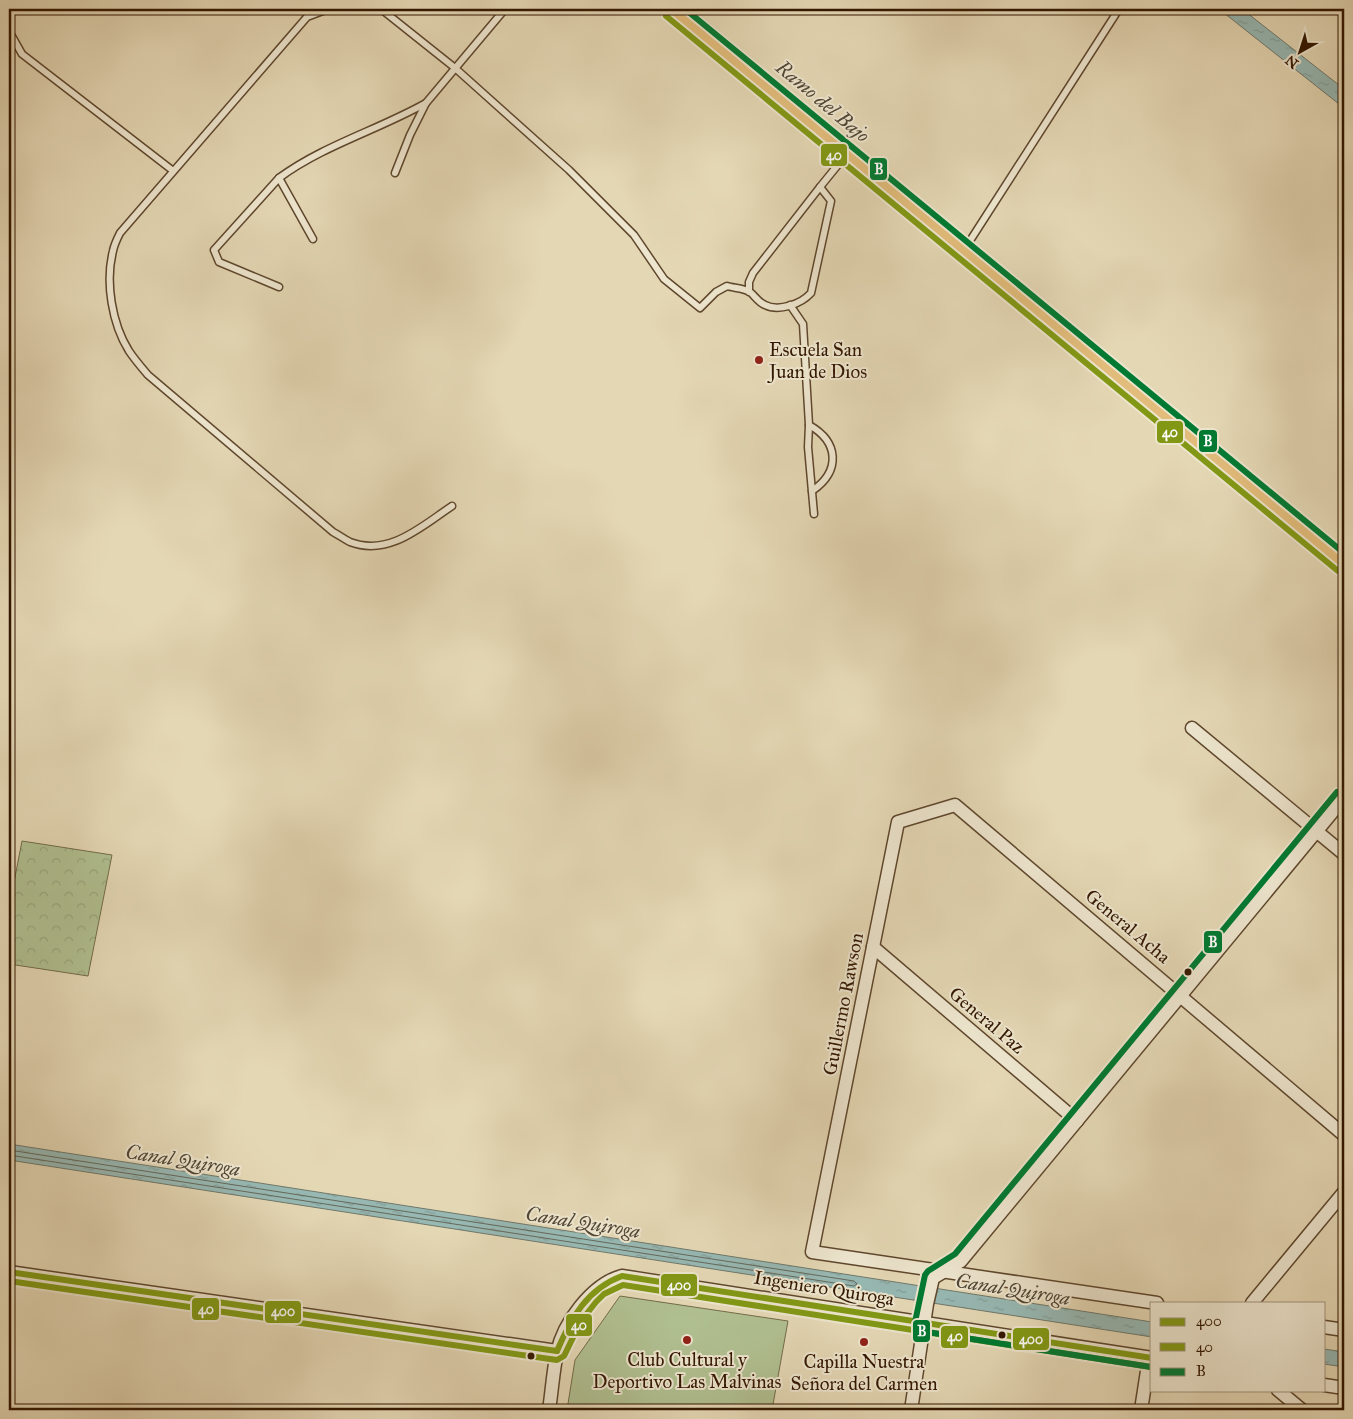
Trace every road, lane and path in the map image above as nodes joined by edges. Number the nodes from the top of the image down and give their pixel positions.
1 (307, 9) edge
2 (328, 9) edge
3 (381, 9) edge
4 (505, 9) edge
5 (672, 9) edge
6 (1119, 9) edge
7 (307, 17) junction
8 (9, 31) edge
9 (455, 68) junction
10 (426, 103) junction
11 (847, 154) junction
12 (172, 170) junction
13 (395, 172) dead end
14 (279, 178) junction
15 (820, 187) junction
16 (313, 239) dead end
17 (964, 250) junction
18 (279, 287) dead end
19 (749, 292) junction
20 (790, 305) junction
21 (809, 425) junction
22 (812, 491) junction
23 (452, 506) dead end
24 (814, 514) dead end
25 (1344, 564) edge
26 (1192, 728) dead end
27 (1344, 798) edge
28 (955, 805) joint
29 (1317, 831) junction
30 (1344, 854) edge
31 (873, 947) junction
32 (1181, 996) junction
33 (1077, 1121) junction
34 (1344, 1135) edge
35 (1344, 1192) edge
36 (812, 1252) joint
37 (944, 1271) junction
38 (9, 1272) edge
39 (1151, 1302) edge
40 (1253, 1302) edge
41 (924, 1323) junction
42 (1326, 1327) edge
43 (1344, 1330) edge
44 (557, 1351) junction
45 (1150, 1358) edge
46 (1326, 1385) edge
47 (1344, 1388) edge
48 (1280, 1392) edge
49 (549, 1410) edge
50 (911, 1410) edge
51 (1141, 1410) edge
52 (1302, 1410) edge

1 - 7 lane
2 - 7 lane
3 - 9 lane
4 - 9 lane
5 - 11 main road
6 - 17 lane
7 - 12 lane
8 - 12 lane
9 - 10 lane
9 - 19 lane
10 - 13 lane
10 - 14 lane
11 - 15 lane
11 - 17 main road
12 - 23 lane
14 - 16 lane
14 - 18 lane
15 - 19 lane
15 - 20 lane
17 - 25 main road
19 - 20 lane
20 - 21 lane
21 - 22 lane
21 - 22 lane
22 - 24 lane
26 - 29 street
27 - 29 street
28 - 31 street, Guillermo Rawson
28 - 32 street, General Acha
29 - 30 street
29 - 32 street
31 - 33 street, General Paz
31 - 36 street, Guillermo Rawson
32 - 33 street
32 - 34 street, General Acha
33 - 37 street
35 - 40 street
36 - 37 street, Ingeniero Quiroga
37 - 39 street, Ingeniero Quiroga
37 - 41 street
38 - 44 street
41 - 44 street, Ingeniero Quiroga
41 - 45 street, Ingeniero Quiroga
41 - 50 street
42 - 43 street
44 - 49 street, Ingeniero Quiroga
45 - 51 street
46 - 47 street
48 - 52 street

